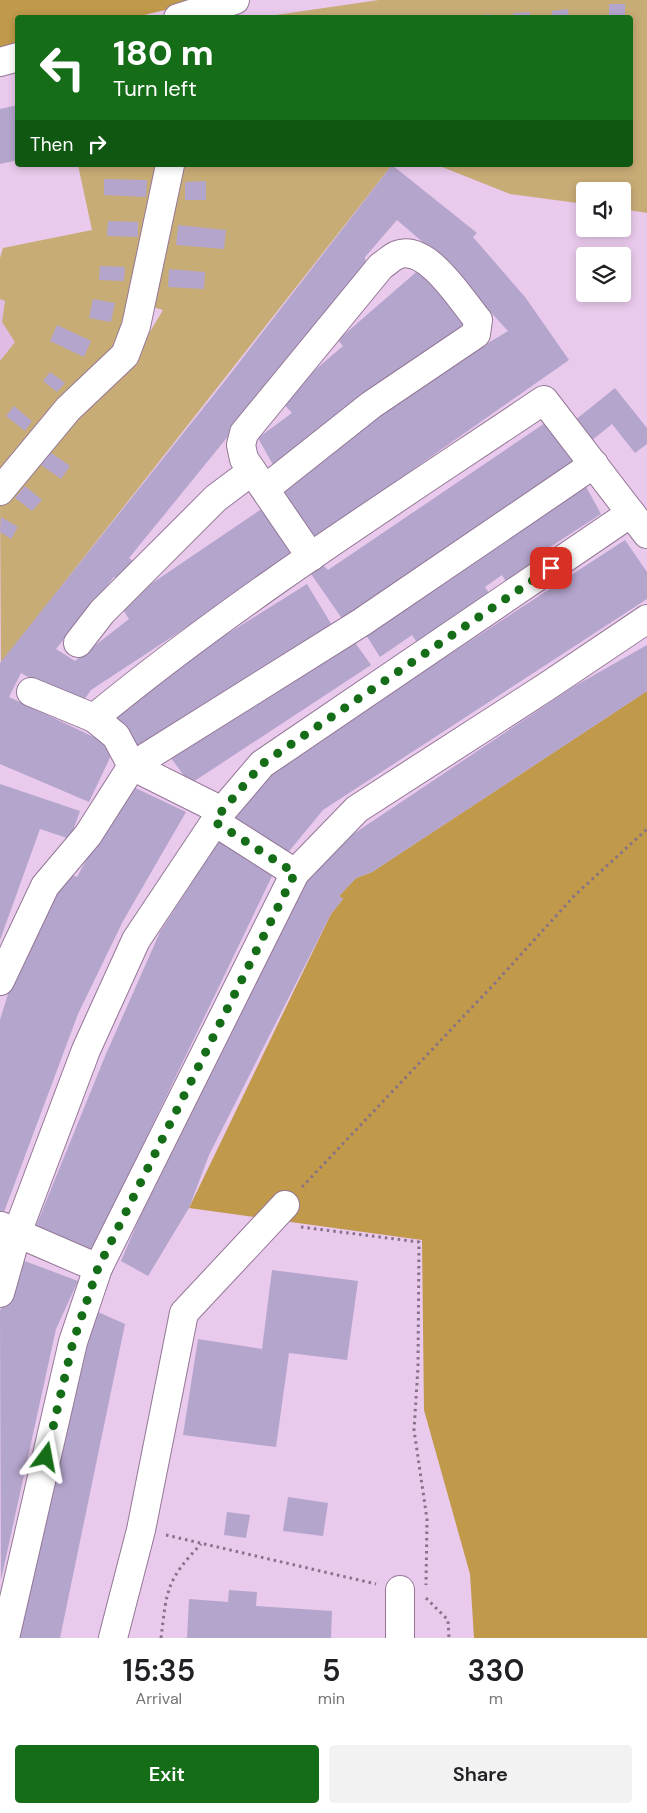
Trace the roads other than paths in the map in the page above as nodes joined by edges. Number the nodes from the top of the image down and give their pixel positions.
1 (235, 0) edge
2 (188, 15) edge
3 (15, 58) edge
4 (0, 62) edge
5 (170, 167) edge
6 (594, 464) junction
7 (258, 480) junction
8 (0, 491) edge
9 (639, 524) edge
10 (311, 557) junction
11 (647, 619) edge
12 (78, 643) dead end
13 (31, 692) dead end
14 (94, 718) junction
15 (132, 766) junction
16 (219, 816) junction
17 (295, 873) junction
18 (0, 981) edge
19 (277, 1214) road end
20 (8, 1229) edge
21 (98, 1268) junction
22 (0, 1293) edge
23 (400, 1590) road end
24 (5, 1638) edge
25 (113, 1638) edge
26 (400, 1638) edge

1 - 2 street
3 - 4 street
5 - 8 street
6 - 9 street
6 - 10 street
6 - 15 street
7 - 7 street
7 - 10 street
7 - 12 street
9 - 16 street
10 - 14 street
11 - 17 street
13 - 14 street
14 - 15 street
15 - 16 street
15 - 18 street
16 - 17 street
16 - 20 street
17 - 21 street
19 - 25 street
20 - 21 street
20 - 22 street
21 - 24 street
23 - 26 street

